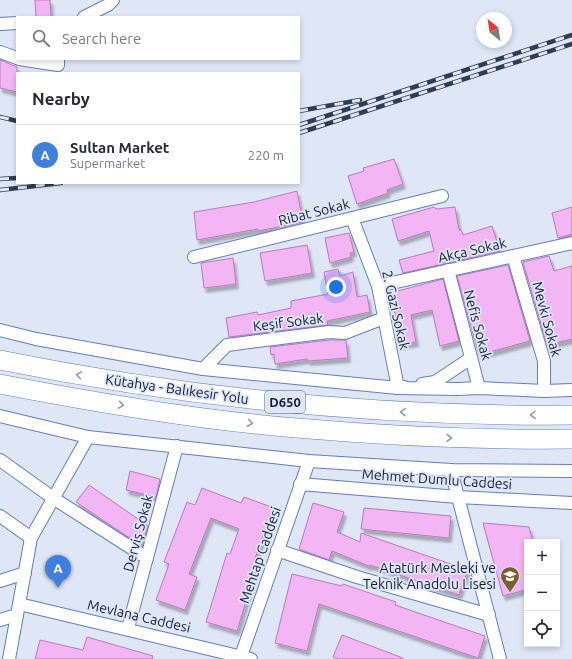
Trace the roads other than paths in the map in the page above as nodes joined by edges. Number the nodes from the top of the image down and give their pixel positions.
1 (113, 0) edge
2 (86, 16) edge
3 (16, 23) edge
4 (0, 24) edge
5 (0, 52) edge
6 (16, 58) edge
7 (25, 60) edge
8 (58, 60) edge
9 (442, 196) dead end
10 (352, 218) junction
11 (572, 243) edge
12 (513, 256) junction
13 (194, 257) dead end
14 (448, 270) junction
15 (378, 286) junction
16 (384, 318) junction
17 (0, 330) edge
18 (471, 358) junction
19 (0, 360) edge
20 (203, 369) junction
21 (0, 384) edge
22 (398, 388) junction
23 (479, 388) junction
24 (572, 390) edge
25 (544, 391) junction
26 (572, 415) edge
27 (0, 416) edge
28 (88, 437) junction
29 (572, 439) edge
30 (178, 446) junction
31 (0, 460) edge
32 (309, 461) junction
33 (451, 470) junction
34 (572, 471) edge
35 (300, 484) junction
36 (458, 497) junction
37 (53, 498) junction
38 (572, 503) edge
39 (0, 516) edge
40 (31, 538) junction
41 (277, 550) junction
42 (147, 558) junction
43 (25, 573) junction
44 (0, 581) edge
45 (18, 609) junction
46 (489, 616) junction
47 (0, 620) edge
48 (128, 628) junction
49 (244, 658) edge
50 (9, 659) edge
51 (500, 659) edge

1 - 2 street
3 - 4 street
5 - 6 street
7 - 8 street
9 - 10 street, Ribat Sokak
10 - 13 street, Ribat Sokak
10 - 15 street, 2. Gazi Sokak
11 - 12 street, Akça Sokak
12 - 14 street, Akça Sokak
12 - 25 street, Mevki Sokak
14 - 15 street, Akça Sokak
14 - 18 street, Nefis Sokak
15 - 16 street, 2. Gazi Sokak
16 - 20 street, Keşif Sokak
16 - 22 street, 2. Gazi Sokak
17 - 20 street
18 - 22 street
18 - 23 street, Nefis Sokak
26 -> 19 highway, Kütahya - Balıkesir Yolu / D650
20 - 22 street
21 -> 29 highway, Kütahya - Balıkesir Yolu / D650
22 - 23 street
23 - 25 street
24 - 25 street
27 - 28 street
28 - 30 street
28 - 37 street
30 - 32 street
30 - 42 street, Derviş Sokak
31 - 37 street
32 - 33 street
32 - 35 street, Mehtap Caddesi
33 - 34 street
33 - 36 street
35 - 36 street, Mehmet Dumlu Caddesi
35 - 41 street, Mehtap Caddesi
36 - 38 street, Mehmet Dumlu Caddesi
36 - 46 street
37 - 40 street
37 - 42 street
39 - 40 street
40 - 43 street
41 - 46 street
41 - 49 street, Mehtap Caddesi
42 - 48 street, Derviş Sokak
43 - 44 street
43 - 45 street
45 - 47 street
45 - 48 street, Mevlana Caddesi
45 - 50 street
46 - 51 street
48 - 49 street, Mevlana Caddesi

